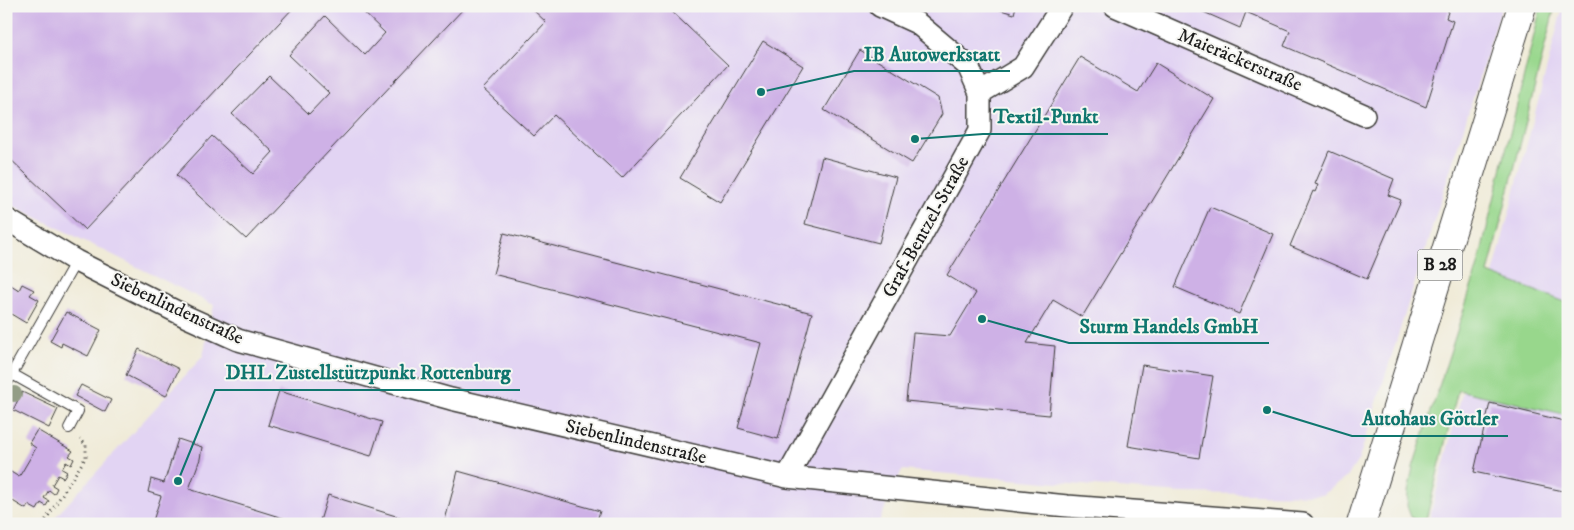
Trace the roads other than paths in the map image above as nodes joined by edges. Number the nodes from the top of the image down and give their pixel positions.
1 (880, 6) edge
2 (1062, 6) edge
3 (1115, 6) edge
4 (1522, 6) edge
5 (980, 93) junction
6 (1364, 115) dead end
7 (6, 219) edge
8 (76, 261) junction
9 (12, 374) junction
10 (6, 384) edge
11 (68, 428) dead end
12 (787, 477) junction
13 (1303, 524) edge
14 (1360, 524) edge

1 - 5 street, Graf-Bentzel-Straße
2 - 5 street
3 - 6 street, Maieräckerstraße
4 - 14 main road, B 28
5 - 12 street, Graf-Bentzel-Straße
7 - 8 street, Siebenlindenstraße
8 - 9 lane
8 - 12 street, Siebenlindenstraße
9 - 10 lane
9 - 11 lane
12 - 13 street, Siebenlindenstraße

